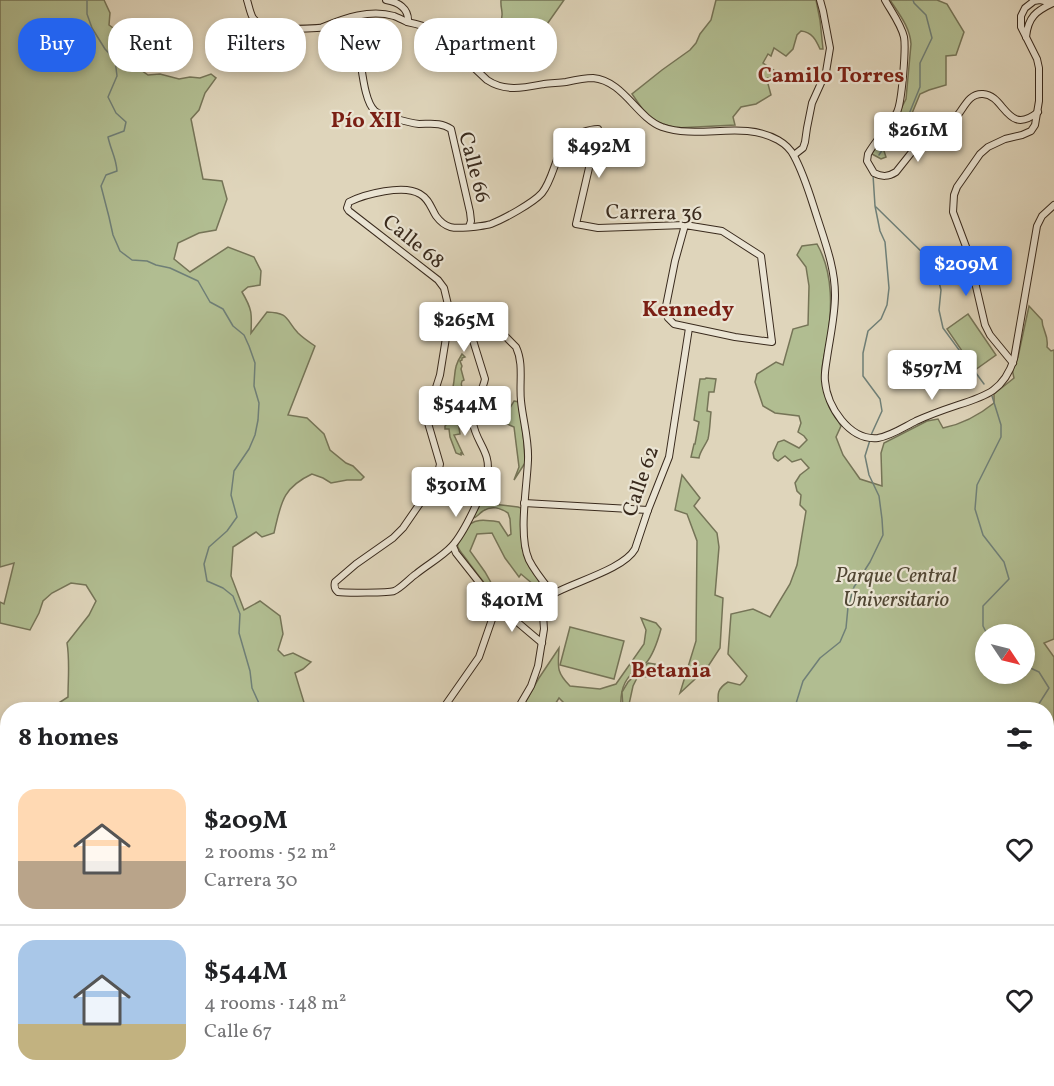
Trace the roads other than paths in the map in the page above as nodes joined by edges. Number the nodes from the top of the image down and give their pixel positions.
1 (247, 0) edge
2 (386, 0) edge
3 (820, 0) edge
4 (885, 0) edge
5 (1054, 3) edge
6 (1025, 8) junction
7 (1021, 16) junction
8 (346, 18) edge
9 (398, 18) edge
10 (1032, 18) junction
11 (402, 20) edge
12 (408, 22) junction
13 (318, 28) edge
14 (1026, 37) junction
15 (363, 72) edge
16 (1038, 112) junction
17 (794, 155) junction
18 (1054, 205) edge
19 (685, 225) junction
20 (469, 227) junction
21 (450, 313) junction
22 (462, 316) junction
23 (689, 328) junction
24 (1013, 363) junction
25 (525, 503) junction
26 (648, 510) junction
27 (453, 546) junction
28 (553, 594) junction
29 (497, 605) junction
30 (542, 643) junction
31 (448, 702) edge
32 (522, 702) edge

1 - 13 street
2 - 12 street
3 - 17 street
4 - 16 street
5 - 6 street
5 - 10 street
6 - 7 street
6 - 10 street
7 - 10 street
7 - 14 street
8 - 9 street
10 - 14 street
11 - 12 street
12 - 17 street
14 - 16 street
15 - 20 street, Calle 66
16 - 24 street
17 - 24 street
18 - 24 street
19 - 20 street, Carrera 36
19 - 23 street
19 - 23 street, Carrera 36
20 - 21 street, Calle 68
21 - 22 street
21 - 27 street, Calle 68
22 - 25 street
22 - 27 street
23 - 26 street, Calle 62
25 - 26 street
25 - 28 street
26 - 28 street, Calle 62
27 - 29 street
28 - 30 street
29 - 30 street
29 - 31 street
30 - 32 street

